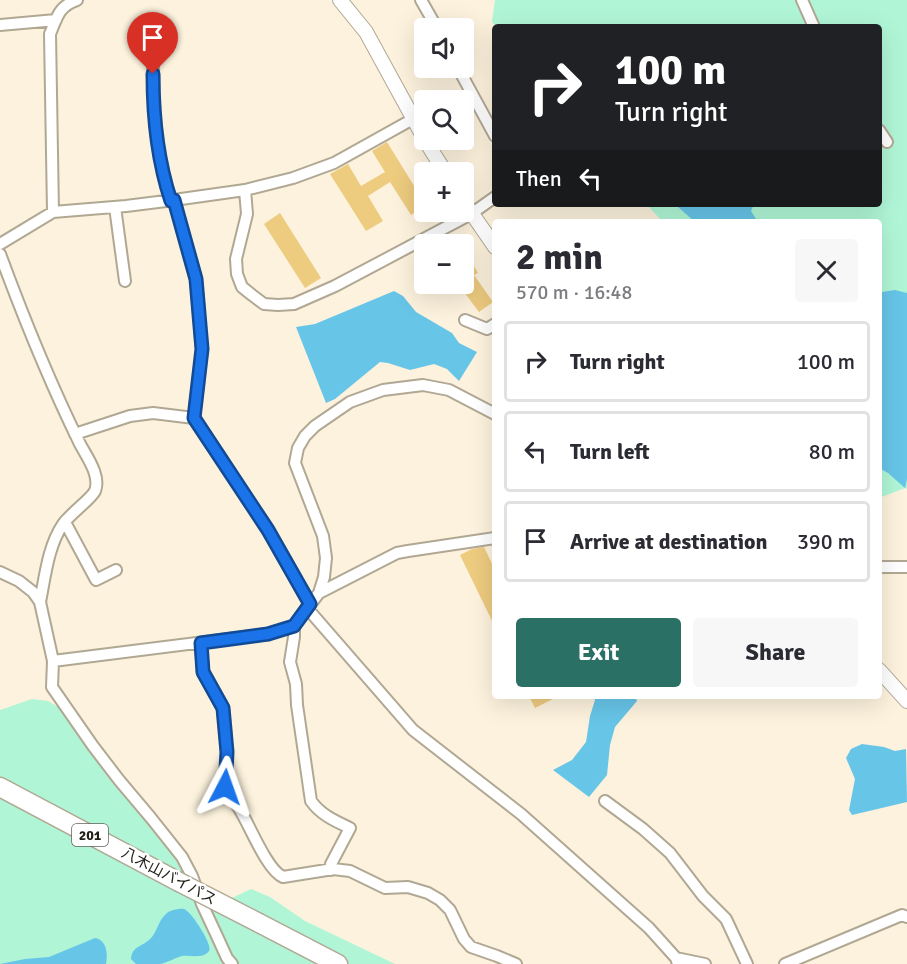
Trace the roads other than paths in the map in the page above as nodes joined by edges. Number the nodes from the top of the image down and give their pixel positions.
1 (77, 0) edge
2 (340, 0) edge
3 (421, 0) edge
4 (802, 0) edge
5 (431, 18) edge
6 (56, 20) junction
7 (813, 24) edge
8 (0, 25) edge
9 (153, 58) dead end
10 (463, 78) edge
11 (413, 119) joint
12 (492, 130) edge
13 (882, 134) edge
14 (887, 142) dead end
15 (245, 190) junction
16 (492, 198) edge
17 (172, 201) junction
18 (474, 205) edge
19 (115, 207) junction
20 (53, 212) junction
21 (474, 218) edge
22 (443, 222) edge
23 (492, 243) edge
24 (0, 244) edge
25 (0, 254) edge
26 (125, 281) dead end
27 (465, 320) dead end
28 (492, 326) edge
29 (492, 412) edge
30 (194, 418) junction
31 (75, 434) junction
32 (65, 522) junction
33 (492, 538) edge
34 (882, 567) edge
35 (907, 567) edge
36 (116, 570) dead end
37 (0, 572) edge
38 (319, 593) junction
39 (40, 602) junction
40 (308, 606) junction
41 (294, 626) junction
42 (201, 643) junction
43 (53, 661) junction
44 (882, 673) edge
45 (907, 701) edge
46 (0, 787) edge
47 (605, 801) dead end
48 (331, 870) junction
49 (907, 917) edge
50 (677, 961) edge
51 (232, 964) edge
52 (338, 964) edge
53 (516, 964) edge
54 (705, 964) edge
55 (747, 964) edge
56 (785, 964) edge

1 - 6 street
2 - 11 street
3 - 5 street
4 - 7 street
6 - 8 street
6 - 20 street
9 - 17 street
10 - 12 street
11 - 15 street
13 - 14 street
15 - 17 street
15 - 22 street
16 - 18 street
17 - 19 street
17 - 30 street
19 - 20 street
19 - 26 street
20 - 24 street
21 - 23 street
25 - 31 street
27 - 28 street
29 - 38 street
30 - 31 street
30 - 40 street
31 - 32 street
32 - 36 street
32 - 39 street
33 - 38 street
34 - 35 street
37 - 39 street
38 - 40 street
39 - 43 street
40 - 41 street
40 - 50 street
41 - 42 street
41 - 48 street
42 - 43 street
42 - 48 street
43 - 51 street
44 - 45 street
46 - 52 highway, 八木山バイパス / 201, bridge
47 - 55 street
48 - 53 street
49 - 56 street
50 - 54 street

